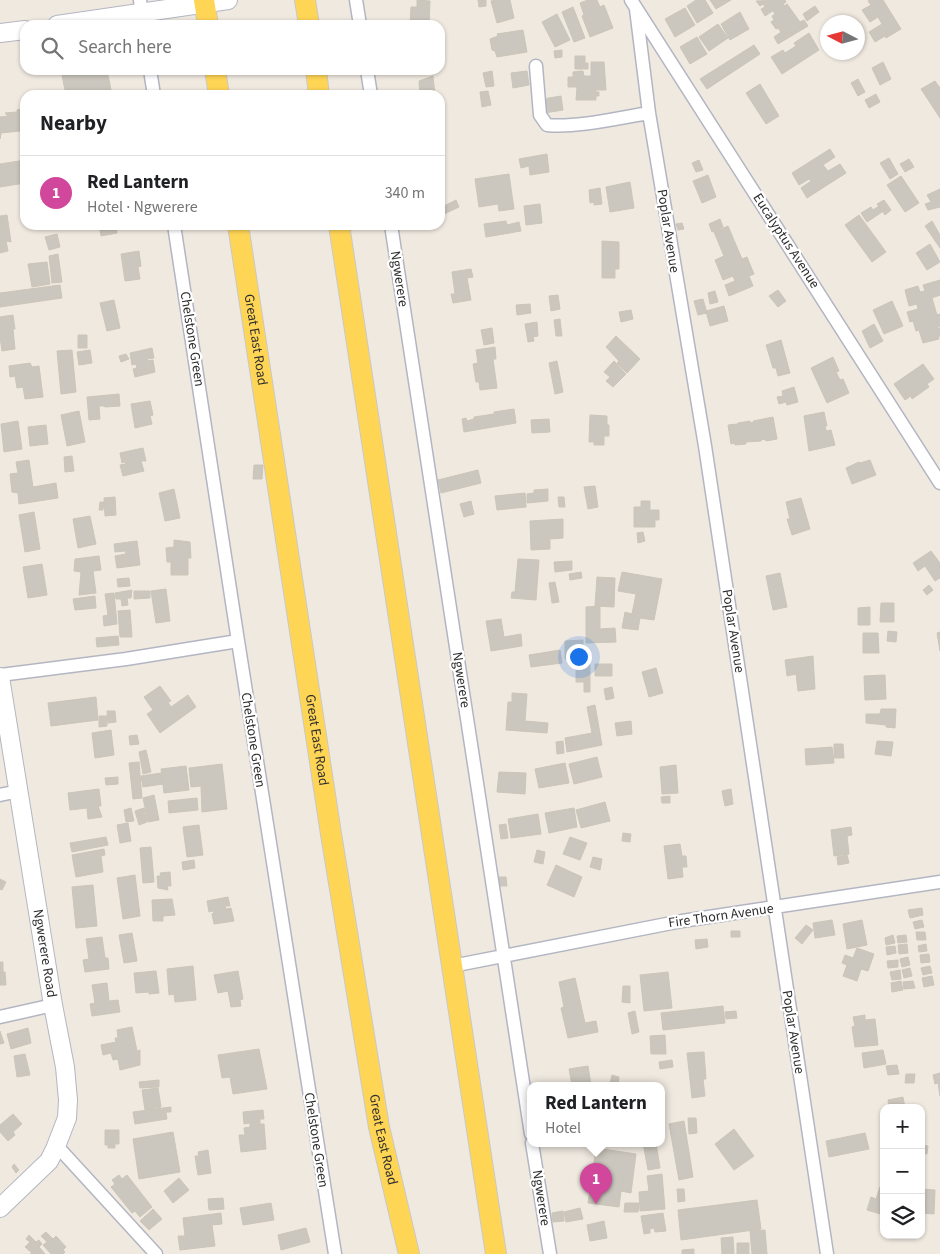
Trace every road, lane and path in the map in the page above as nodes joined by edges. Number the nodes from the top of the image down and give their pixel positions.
1 (228, 0) edge
2 (306, 0) edge
3 (356, 0) edge
4 (205, 2) edge
5 (634, 4) edge
6 (142, 12) edge
7 (90, 20) edge
8 (207, 20) edge
9 (308, 20) edge
10 (359, 20) edge
11 (20, 31) edge
12 (0, 34) edge
13 (536, 66) dead end
14 (151, 75) edge
15 (216, 75) edge
16 (317, 75) edge
17 (368, 75) edge
18 (153, 90) edge
19 (218, 90) edge
20 (319, 90) edge
21 (370, 90) edge
22 (649, 113) junction
23 (175, 230) edge
24 (239, 230) edge
25 (340, 230) edge
26 (392, 230) edge
27 (940, 483) edge
28 (238, 641) junction
29 (0, 676) edge
30 (19, 792) junction
31 (0, 795) edge
32 (940, 882) edge
33 (774, 908) junction
34 (503, 956) junction
35 (452, 966) junction
36 (53, 1005) junction
37 (0, 1017) edge
38 (527, 1109) edge
39 (57, 1146) junction
40 (533, 1147) edge
41 (0, 1208) edge
42 (156, 1254) edge
43 (335, 1254) edge
44 (409, 1254) edge
45 (496, 1254) edge
46 (550, 1254) edge
47 (827, 1254) edge

1 - 4 street
2 - 9 main road
3 - 10 street
4 - 6 street
4 - 8 main road
5 - 22 street, Poplar Avenue
5 - 27 street, Eucalyptus Avenue
6 - 7 street
11 - 12 street
13 - 22 street
14 - 18 street
15 - 19 main road
16 - 20 main road
17 - 21 street
22 - 33 street, Poplar Avenue
23 - 28 street, Chelstone Green
24 - 44 main road, Great East Road
25 - 35 main road
26 - 34 street, Ngwerere
28 - 29 street
28 - 43 street, Chelstone Green
29 - 30 street, Ngwerere Road
30 - 31 street
30 - 36 street, Ngwerere Road
32 - 33 street, Fire Thorn Avenue
33 - 34 street, Fire Thorn Avenue
33 - 47 street, Poplar Avenue
34 - 35 street, Fire Thorn Avenue
34 - 38 street, Ngwerere
35 - 45 main road
36 - 37 street
36 - 39 street, Ngwerere Road
39 - 41 street, Ngwerere Road
39 - 42 street
40 - 46 street, Ngwerere

